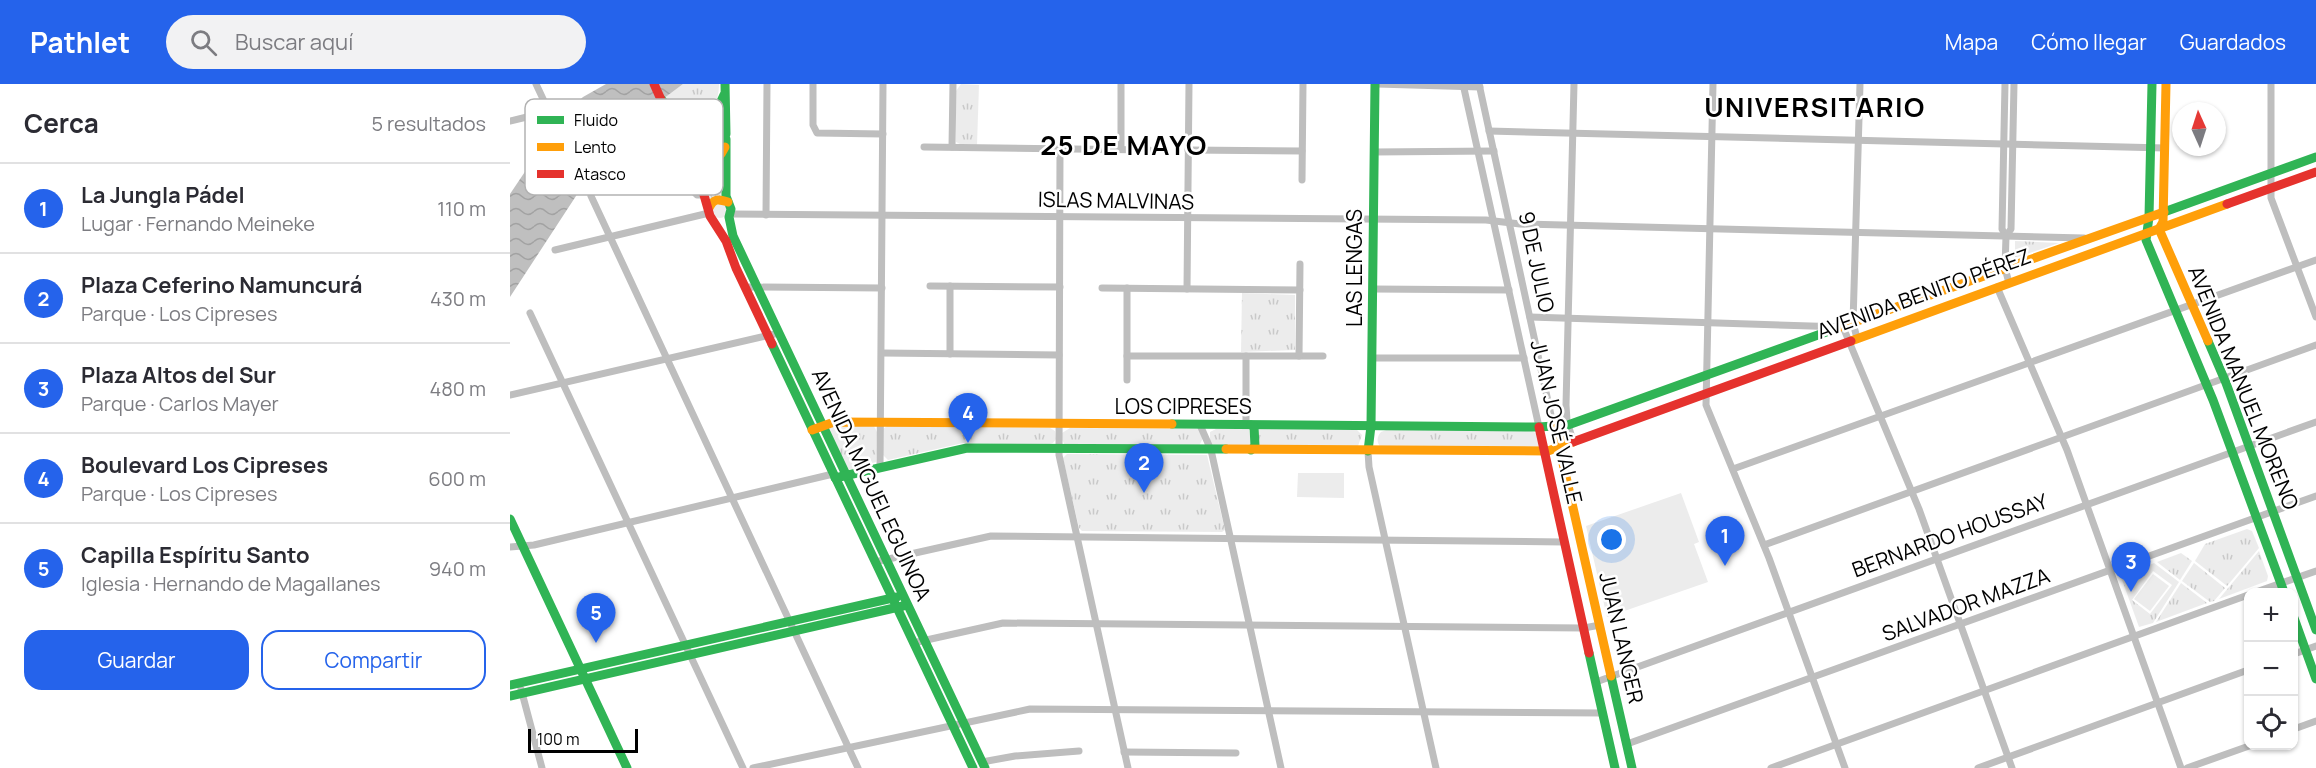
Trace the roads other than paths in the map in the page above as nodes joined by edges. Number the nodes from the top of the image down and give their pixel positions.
1 (536, 84) edge
2 (654, 84) edge
3 (767, 84) edge
4 (813, 84) edge
5 (884, 84) edge
6 (953, 84) edge
7 (1121, 84) edge
8 (1189, 84) edge
9 (1303, 84) edge
10 (1376, 84) edge
11 (1574, 84) edge
12 (1713, 84) edge
13 (1860, 84) edge
14 (2005, 84) edge
15 (2014, 84) edge
16 (2152, 84) edge
17 (2166, 84) edge
18 (2271, 84) edge
19 (1463, 85) edge
20 (1479, 85) edge
21 (725, 88) edge
22 (543, 99) edge
23 (661, 99) edge
24 (525, 117) edge
25 (510, 121) edge
26 (1489, 131) junction
27 (1573, 133) junction
28 (883, 134) junction
29 (723, 135) edge
30 (1711, 136) junction
31 (1858, 140) junction
32 (726, 141) junction
33 (2004, 144) junction
34 (2013, 144) junction
35 (924, 147) dead end
36 (952, 147) junction
37 (2151, 147) junction
38 (2164, 148) junction
39 (1060, 149) junction
40 (1121, 149) junction
41 (1149, 150) dead end
42 (1188, 150) junction
43 (723, 151) edge
44 (1302, 151) junction
45 (1478, 151) junction
46 (1494, 151) junction
47 (1374, 152) junction
48 (2316, 158) edge
49 (2316, 172) edge
50 (2270, 174) junction
51 (1302, 180) dead end
52 (2270, 188) junction
53 (697, 195) edge
54 (704, 195) joint
55 (591, 196) dead end
56 (728, 202) junction
57 (2163, 211) junction
58 (711, 214) junction
59 (766, 215) junction
60 (730, 216) junction
61 (883, 216) junction
62 (1060, 217) junction
63 (2149, 218) junction
64 (1188, 219) junction
65 (1373, 220) junction
66 (1493, 221) junction
67 (1505, 222) junction
68 (1571, 225) junction
69 (1709, 229) junction
70 (2158, 229) junction
71 (1856, 232) junction
72 (2146, 233) junction
73 (2006, 236) junction
74 (609, 237) junction
75 (2088, 238) junction
76 (555, 250) dead end
77 (2316, 260) edge
78 (1300, 264) dead end
79 (2296, 267) junction
80 (2006, 268) junction
81 (2009, 283) junction
82 (930, 286) dead end
83 (950, 286) junction
84 (745, 287) junction
85 (757, 287) junction
86 (1060, 287) junction
87 (1997, 287) junction
88 (882, 288) junction
89 (1102, 288) dead end
90 (1127, 288) junction
91 (1187, 289) junction
92 (1300, 290) junction
93 (1373, 290) junction
94 (1509, 290) junction
95 (2192, 304) junction
96 (2175, 310) junction
97 (530, 313) dead end
98 (1530, 317) junction
99 (2316, 317) edge
100 (1568, 318) junction
101 (1707, 321) junction
102 (1853, 323) junction
103 (1843, 327) junction
104 (779, 333) junction
105 (768, 336) junction
106 (1853, 339) junction
107 (2316, 345) edge
108 (882, 353) junction
109 (950, 354) junction
110 (1059, 355) junction
111 (1127, 356) junction
112 (1246, 356) junction
113 (1299, 356) junction
114 (1323, 356) dead end
115 (666, 358) junction
116 (1372, 358) junction
117 (1524, 358) junction
118 (2029, 363) junction
119 (1706, 376) junction
120 (2224, 378) junction
121 (1127, 380) dead end
122 (563, 382) junction
123 (2207, 384) junction
124 (1705, 393) junction
125 (510, 394) edge
126 (1566, 405) junction
127 (1549, 406) junction
128 (1880, 416) junction
129 (2316, 422) edge
130 (881, 423) junction
131 (1059, 424) junction
132 (823, 425) junction
133 (1200, 425) junction
134 (1248, 425) junction
135 (1568, 425) junction
136 (1371, 426) junction
137 (1555, 426) junction
138 (1539, 427) junction
139 (812, 430) junction
140 (2061, 437) junction
141 (1573, 441) junction
142 (1561, 446) junction
143 (2249, 446) junction
144 (1059, 448) junction
145 (1211, 450) junction
146 (1251, 450) junction
147 (1368, 451) junction
148 (1545, 452) junction
149 (2232, 452) junction
150 (880, 467) junction
151 (1732, 470) junction
152 (846, 475) junction
153 (834, 476) junction
154 (1911, 492) junction
155 (2316, 496) edge
156 (732, 498) junction
157 (2086, 504) junction
158 (2273, 512) junction
159 (2257, 518) junction
160 (510, 519) edge
161 (628, 522) junction
162 (1077, 537) junction
163 (1230, 539) junction
164 (1385, 540) junction
165 (1564, 542) junction
166 (1764, 545) junction
167 (522, 546) junction
168 (510, 547) edge
169 (1936, 558) junction
170 (886, 559) junction
171 (875, 562) junction
172 (2110, 570) junction
173 (2316, 571) edge
174 (2297, 578) junction
175 (2283, 588) edge
176 (903, 596) junction
177 (2244, 596) edge
178 (892, 599) junction
179 (908, 605) junction
180 (897, 608) junction
181 (1789, 612) junction
182 (790, 622) junction
183 (1096, 623) junction
184 (1960, 624) junction
185 (1250, 625) junction
186 (1600, 625) junction
187 (1404, 626) junction
188 (1584, 628) junction
189 (2298, 630) edge
190 (2316, 630) edge
191 (795, 631) junction
192 (2134, 637) junction
193 (924, 640) junction
194 (913, 643) junction
195 (686, 645) junction
196 (2316, 646) edge
197 (2305, 650) junction
198 (2298, 653) edge
199 (691, 655) junction
200 (580, 669) junction
201 (2244, 671) edge
202 (1611, 676) junction
203 (1812, 677) junction
204 (585, 679) junction
205 (2316, 679) edge
206 (1596, 682) junction
207 (515, 684) edge
208 (1984, 691) junction
209 (522, 693) junction
210 (510, 696) edge
211 (2158, 703) junction
212 (1115, 710) junction
213 (1269, 711) junction
214 (1424, 712) junction
215 (1603, 713) junction
216 (2316, 721) edge
217 (963, 722) junction
218 (952, 724) junction
219 (2298, 728) edge
220 (1626, 744) junction
221 (1837, 744) junction
222 (849, 747) junction
223 (2244, 747) edge
224 (1079, 751) dead end
225 (1124, 752) junction
226 (1236, 753) dead end
227 (2008, 757) junction
228 (983, 765) edge
229 (542, 768) edge
230 (627, 768) edge
231 (743, 768) edge
232 (753, 768) edge
233 (858, 768) edge
234 (973, 768) edge
235 (1128, 768) edge
236 (1281, 768) edge
237 (1436, 768) edge
238 (1615, 768) edge
239 (1632, 768) edge
240 (1772, 768) edge
241 (1845, 768) edge
242 (1978, 768) edge
243 (2012, 768) edge
244 (2181, 768) edge
245 (2187, 768) edge

1 - 22 street
2 - 23 main road, AVENIDA MIGUEL EGUINOA
3 - 59 street
4 - 28 street
5 - 28 street
6 - 36 street
7 - 40 street
8 - 42 street
9 - 44 street
10 - 19 street
10 - 47 main road, LAS LENGAS
11 - 27 street
12 - 30 street
13 - 31 street
14 - 33 street
15 - 34 street
16 - 37 main road
17 - 38 main road
18 - 50 street
19 - 20 street
19 - 45 street, JUAN JOSÉ VALLE
20 - 26 street, 9 DE JULIO
21 - 32 main road, AVENIDA MIGUEL EGUINOA
24 - 25 street
26 - 27 street
26 - 46 street, 9 DE JULIO
27 - 30 street
27 - 68 street
28 - 61 street
29 - 32 main road
30 - 31 street
30 - 69 street
31 - 33 street
31 - 71 street
32 - 43 main road
32 - 56 main road, AVENIDA MIGUEL EGUINOA
33 - 34 street
33 - 73 street
34 - 37 street
34 - 73 street
35 - 36 street
36 - 39 street
37 - 38 street
37 - 63 main road
38 - 57 main road
39 - 40 street
39 - 62 street
40 - 41 street
42 - 44 street
42 - 64 street
44 - 51 street
45 - 46 street
45 - 47 street
45 - 66 street, JUAN JOSÉ VALLE
46 - 67 street, 9 DE JULIO
47 - 65 main road, LAS LENGAS
48 - 50 main road, AVENIDA BENITO PÉREZ
49 - 52 main road, AVENIDA BENITO PÉREZ
50 - 52 street
50 - 57 main road, AVENIDA BENITO PÉREZ
52 - 70 main road, AVENIDA BENITO PÉREZ
52 - 79 street
53 - 54 street
54 - 58 main road, AVENIDA MIGUEL EGUINOA
55 - 74 street
56 - 58 main road
56 - 60 main road, AVENIDA MIGUEL EGUINOA
57 - 63 main road, AVENIDA BENITO PÉREZ
57 - 70 main road
58 - 60 main road
58 - 74 street
58 - 84 main road, AVENIDA MIGUEL EGUINOA
59 - 60 street, ISLAS MALVINAS
59 - 61 street, ISLAS MALVINAS
60 - 85 main road, AVENIDA MIGUEL EGUINOA
61 - 62 street, ISLAS MALVINAS
61 - 88 street
62 - 64 street, ISLAS MALVINAS
62 - 86 street
63 - 70 main road
63 - 72 main road
63 - 75 main road, AVENIDA BENITO PÉREZ
64 - 65 street, ISLAS MALVINAS
64 - 91 street
65 - 66 street, ISLAS MALVINAS
65 - 93 main road, LAS LENGAS
66 - 67 street, ISLAS MALVINAS
66 - 94 street, JUAN JOSÉ VALLE
67 - 68 street, ISLAS MALVINAS
67 - 98 street, 9 DE JULIO
68 - 69 street, ISLAS MALVINAS
68 - 100 street
69 - 71 street, ISLAS MALVINAS
69 - 101 street
70 - 72 main road, AVENIDA BENITO PÉREZ
70 - 95 main road, AVENIDA MANUEL MORENO
71 - 73 street, ISLAS MALVINAS
71 - 102 street
72 - 81 main road, AVENIDA BENITO PÉREZ
72 - 96 main road, AVENIDA MANUEL MORENO
73 - 75 street, ISLAS MALVINAS
73 - 80 street
74 - 76 street
74 - 115 street
75 - 80 main road, AVENIDA BENITO PÉREZ
77 - 79 street
78 - 92 street
79 - 95 street
79 - 99 street
80 - 81 street
80 - 102 main road, AVENIDA BENITO PÉREZ
81 - 87 main road, AVENIDA BENITO PÉREZ
82 - 83 street
83 - 86 street
83 - 109 street
84 - 85 street
84 - 105 main road, AVENIDA MIGUEL EGUINOA
85 - 88 street
85 - 104 main road, AVENIDA MIGUEL EGUINOA
86 - 110 street
87 - 106 main road, AVENIDA BENITO PÉREZ
87 - 118 street
88 - 108 street
89 - 90 street
90 - 91 street
90 - 111 street
91 - 92 street
92 - 113 street
93 - 94 street
93 - 116 main road, LAS LENGAS
94 - 117 street, JUAN JOSÉ VALLE
95 - 96 street
95 - 120 main road, AVENIDA MANUEL MORENO
96 - 118 street
96 - 123 main road, AVENIDA MANUEL MORENO
97 - 122 street
98 - 100 street
98 - 127 street, 9 DE JULIO
100 - 101 street
100 - 126 street
101 - 103 street
101 - 119 street
102 - 103 main road, AVENIDA BENITO PÉREZ
102 - 106 street
103 - 106 street
103 - 119 main road, AVENIDA BENITO PÉREZ
104 - 105 street
104 - 132 main road, AVENIDA MIGUEL EGUINOA
105 - 115 street
105 - 139 main road, AVENIDA MIGUEL EGUINOA
106 - 124 main road, AVENIDA BENITO PÉREZ
106 - 128 street
107 - 120 street
108 - 109 street
108 - 130 street
109 - 110 street
110 - 131 street
111 - 112 street
111 - 121 street
112 - 113 street
112 - 134 street
113 - 114 street
115 - 122 street
115 - 156 street
116 - 117 street
116 - 136 main road, LAS LENGAS
117 - 138 street, JUAN JOSÉ VALLE
118 - 128 street
118 - 140 street
119 - 124 street
119 - 135 main road, AVENIDA BENITO PÉREZ
120 - 123 street
120 - 143 main road, AVENIDA MANUEL MORENO
122 - 125 street
122 - 161 street
123 - 140 street
123 - 149 main road, AVENIDA MANUEL MORENO
124 - 141 main road, AVENIDA BENITO PÉREZ
124 - 151 street
126 - 127 street
126 - 135 street
127 - 137 street, 9 DE JULIO
128 - 151 street
128 - 154 street
129 - 143 street, BERNARDO HOUSSAY
130 - 131 main road, LOS CIPRESES
130 - 132 main road, LOS CIPRESES
130 - 150 street
131 - 133 main road, LOS CIPRESES
131 - 144 street
132 - 139 main road, LOS CIPRESES
132 - 152 main road, AVENIDA MIGUEL EGUINOA
133 - 134 main road, LOS CIPRESES
133 - 145 street
134 - 136 main road, LOS CIPRESES
134 - 146 main road
135 - 137 main road, AVENIDA BENITO PÉREZ
135 - 141 street
136 - 138 main road, LOS CIPRESES
136 - 147 main road, LAS LENGAS
137 - 138 main road, LOS CIPRESES
137 - 142 main road, 9 DE JULIO
138 - 148 main road, JUAN JOSÉ VALLE
139 - 153 main road, AVENIDA MIGUEL EGUINOA
140 - 154 street
140 - 157 street
141 - 142 main road, AVENIDA BENITO PÉREZ
142 - 148 main road, AVENIDA BENITO PÉREZ
142 - 186 main road, JUAN LANGER
143 - 149 street, BERNARDO HOUSSAY
143 - 158 main road, AVENIDA MANUEL MORENO
144 - 145 main road, LOS CIPRESES
144 - 150 main road, LOS CIPRESES
144 - 162 street
145 - 146 main road, LOS CIPRESES
145 - 163 street
146 - 147 main road, LOS CIPRESES
147 - 148 main road, LOS CIPRESES
147 - 164 street
148 - 165 main road, JUAN JOSÉ VALLE
149 - 157 street, BERNARDO HOUSSAY
149 - 159 main road, AVENIDA MANUEL MORENO
150 - 152 main road, LOS CIPRESES
151 - 166 street
152 - 153 main road, LOS CIPRESES
152 - 170 main road, AVENIDA MIGUEL EGUINOA
153 - 156 street
153 - 171 main road, AVENIDA MIGUEL EGUINOA
154 - 166 street
154 - 169 street
155 - 158 street, SALVADOR MAZZA
156 - 161 street
156 - 182 street
157 - 169 street, BERNARDO HOUSSAY
157 - 172 street
158 - 159 street, SALVADOR MAZZA
158 - 174 main road, AVENIDA MANUEL MORENO
159 - 172 street, SALVADOR MAZZA
159 - 175 main road, AVENIDA MANUEL MORENO
160 - 167 main road
161 - 167 street
161 - 195 street
162 - 163 street
162 - 170 street
162 - 183 street
163 - 164 street
163 - 185 street
164 - 165 street
164 - 187 street
165 - 188 main road, JUAN JOSÉ VALLE
166 - 181 street
167 - 168 street
167 - 200 main road
169 - 181 street, BERNARDO HOUSSAY
169 - 184 street
170 - 171 street
170 - 176 main road, AVENIDA MIGUEL EGUINOA
171 - 178 main road, AVENIDA MIGUEL EGUINOA
172 - 184 street, SALVADOR MAZZA
172 - 192 street
173 - 174 street
174 - 175 street
174 - 190 main road, AVENIDA MANUEL MORENO
176 - 178 main road
176 - 179 main road, AVENIDA MIGUEL EGUINOA
177 - 192 street
178 - 180 main road, AVENIDA MIGUEL EGUINOA
178 - 182 main road
179 - 180 main road
179 - 193 main road, AVENIDA MIGUEL EGUINOA
180 - 191 main road
180 - 194 main road, AVENIDA MIGUEL EGUINOA
181 - 202 street, BERNARDO HOUSSAY
181 - 203 street
182 - 191 street
182 - 195 main road
183 - 185 street
183 - 193 street
183 - 212 street
184 - 203 street, SALVADOR MAZZA
184 - 208 street
185 - 187 street
185 - 213 street
186 - 188 street
186 - 202 main road, JUAN LANGER
187 - 188 street
187 - 214 street
188 - 206 main road, JUAN JOSÉ VALLE
189 - 197 main road
191 - 199 main road
191 - 222 street
192 - 208 street
192 - 211 street
193 - 194 street
193 - 217 main road, AVENIDA MIGUEL EGUINOA
194 - 218 main road, AVENIDA MIGUEL EGUINOA
195 - 199 street
195 - 200 main road
196 - 197 street
197 - 198 street
197 - 205 main road
199 - 204 main road
199 - 231 street
200 - 204 main road
200 - 207 main road
201 - 211 street
202 - 206 street, BERNARDO HOUSSAY
202 - 220 main road, JUAN LANGER
203 - 220 street, SALVADOR MAZZA
203 - 221 street
204 - 209 main road
204 - 230 main road
206 - 215 main road, JUAN JOSÉ VALLE
207 - 209 street
208 - 221 street
208 - 227 street
209 - 210 main road
209 - 229 street
211 - 227 street
211 - 244 street
212 - 213 street
212 - 217 street
212 - 225 street
213 - 214 street
213 - 236 street
214 - 215 street
214 - 237 street
215 - 238 main road, JUAN JOSÉ VALLE
216 - 219 street
217 - 218 street
217 - 228 main road, AVENIDA MIGUEL EGUINOA
218 - 222 street
218 - 234 main road, AVENIDA MIGUEL EGUINOA
220 - 239 main road, JUAN LANGER
221 - 240 street
221 - 241 street
222 - 232 street
222 - 233 street
223 - 245 street
224 - 228 street
225 - 226 street
225 - 235 street
227 - 242 street
227 - 243 street

